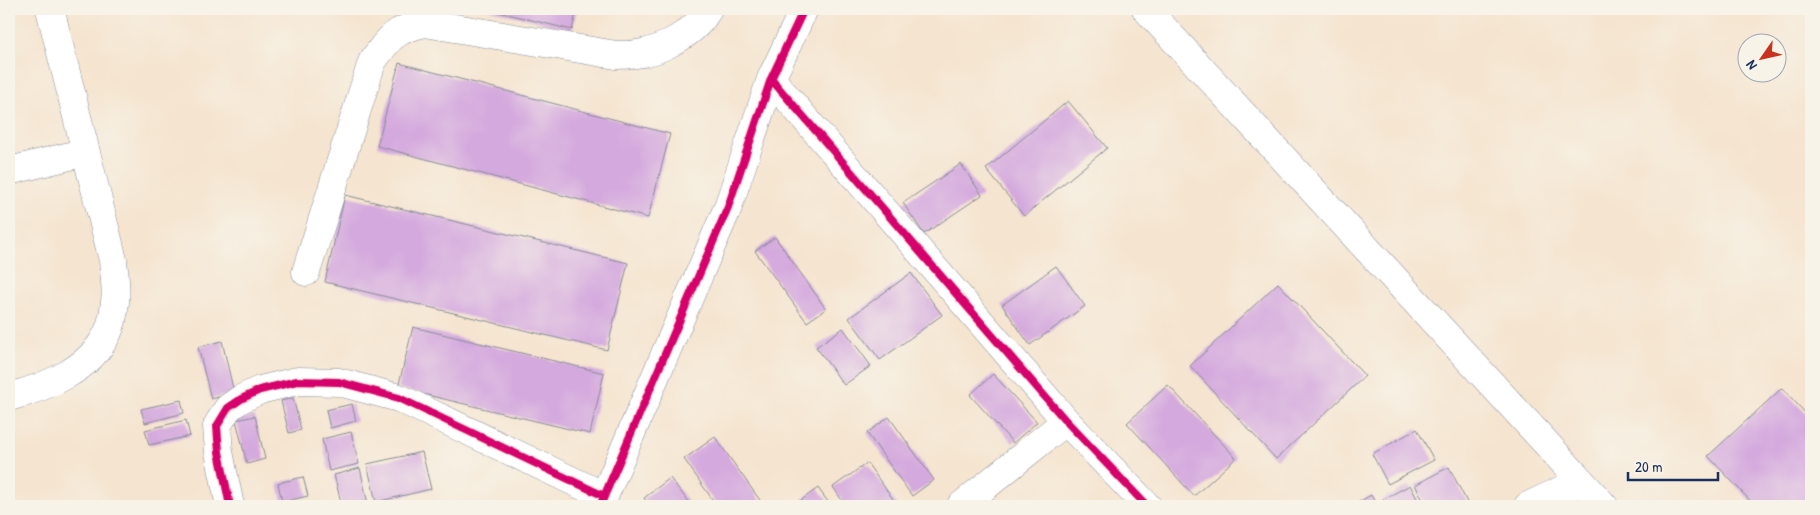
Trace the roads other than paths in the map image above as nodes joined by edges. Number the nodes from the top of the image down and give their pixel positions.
1 (50, 9) edge
2 (708, 9) edge
3 (804, 9) edge
4 (1146, 9) edge
5 (771, 79) junction
6 (86, 152) junction
7 (9, 171) edge
8 (306, 272) dead end
9 (9, 397) edge
10 (1066, 421) junction
11 (1581, 481) junction
12 (602, 501) edge
13 (230, 506) edge
14 (961, 506) edge
15 (1147, 506) edge
16 (1528, 506) edge
17 (1604, 506) edge

1 - 6 street
2 - 8 street
3 - 5 street
4 - 11 street
5 - 10 street
5 - 12 street
6 - 7 street
6 - 9 street
10 - 14 street
10 - 15 street
11 - 16 street
11 - 17 street
12 - 13 street

